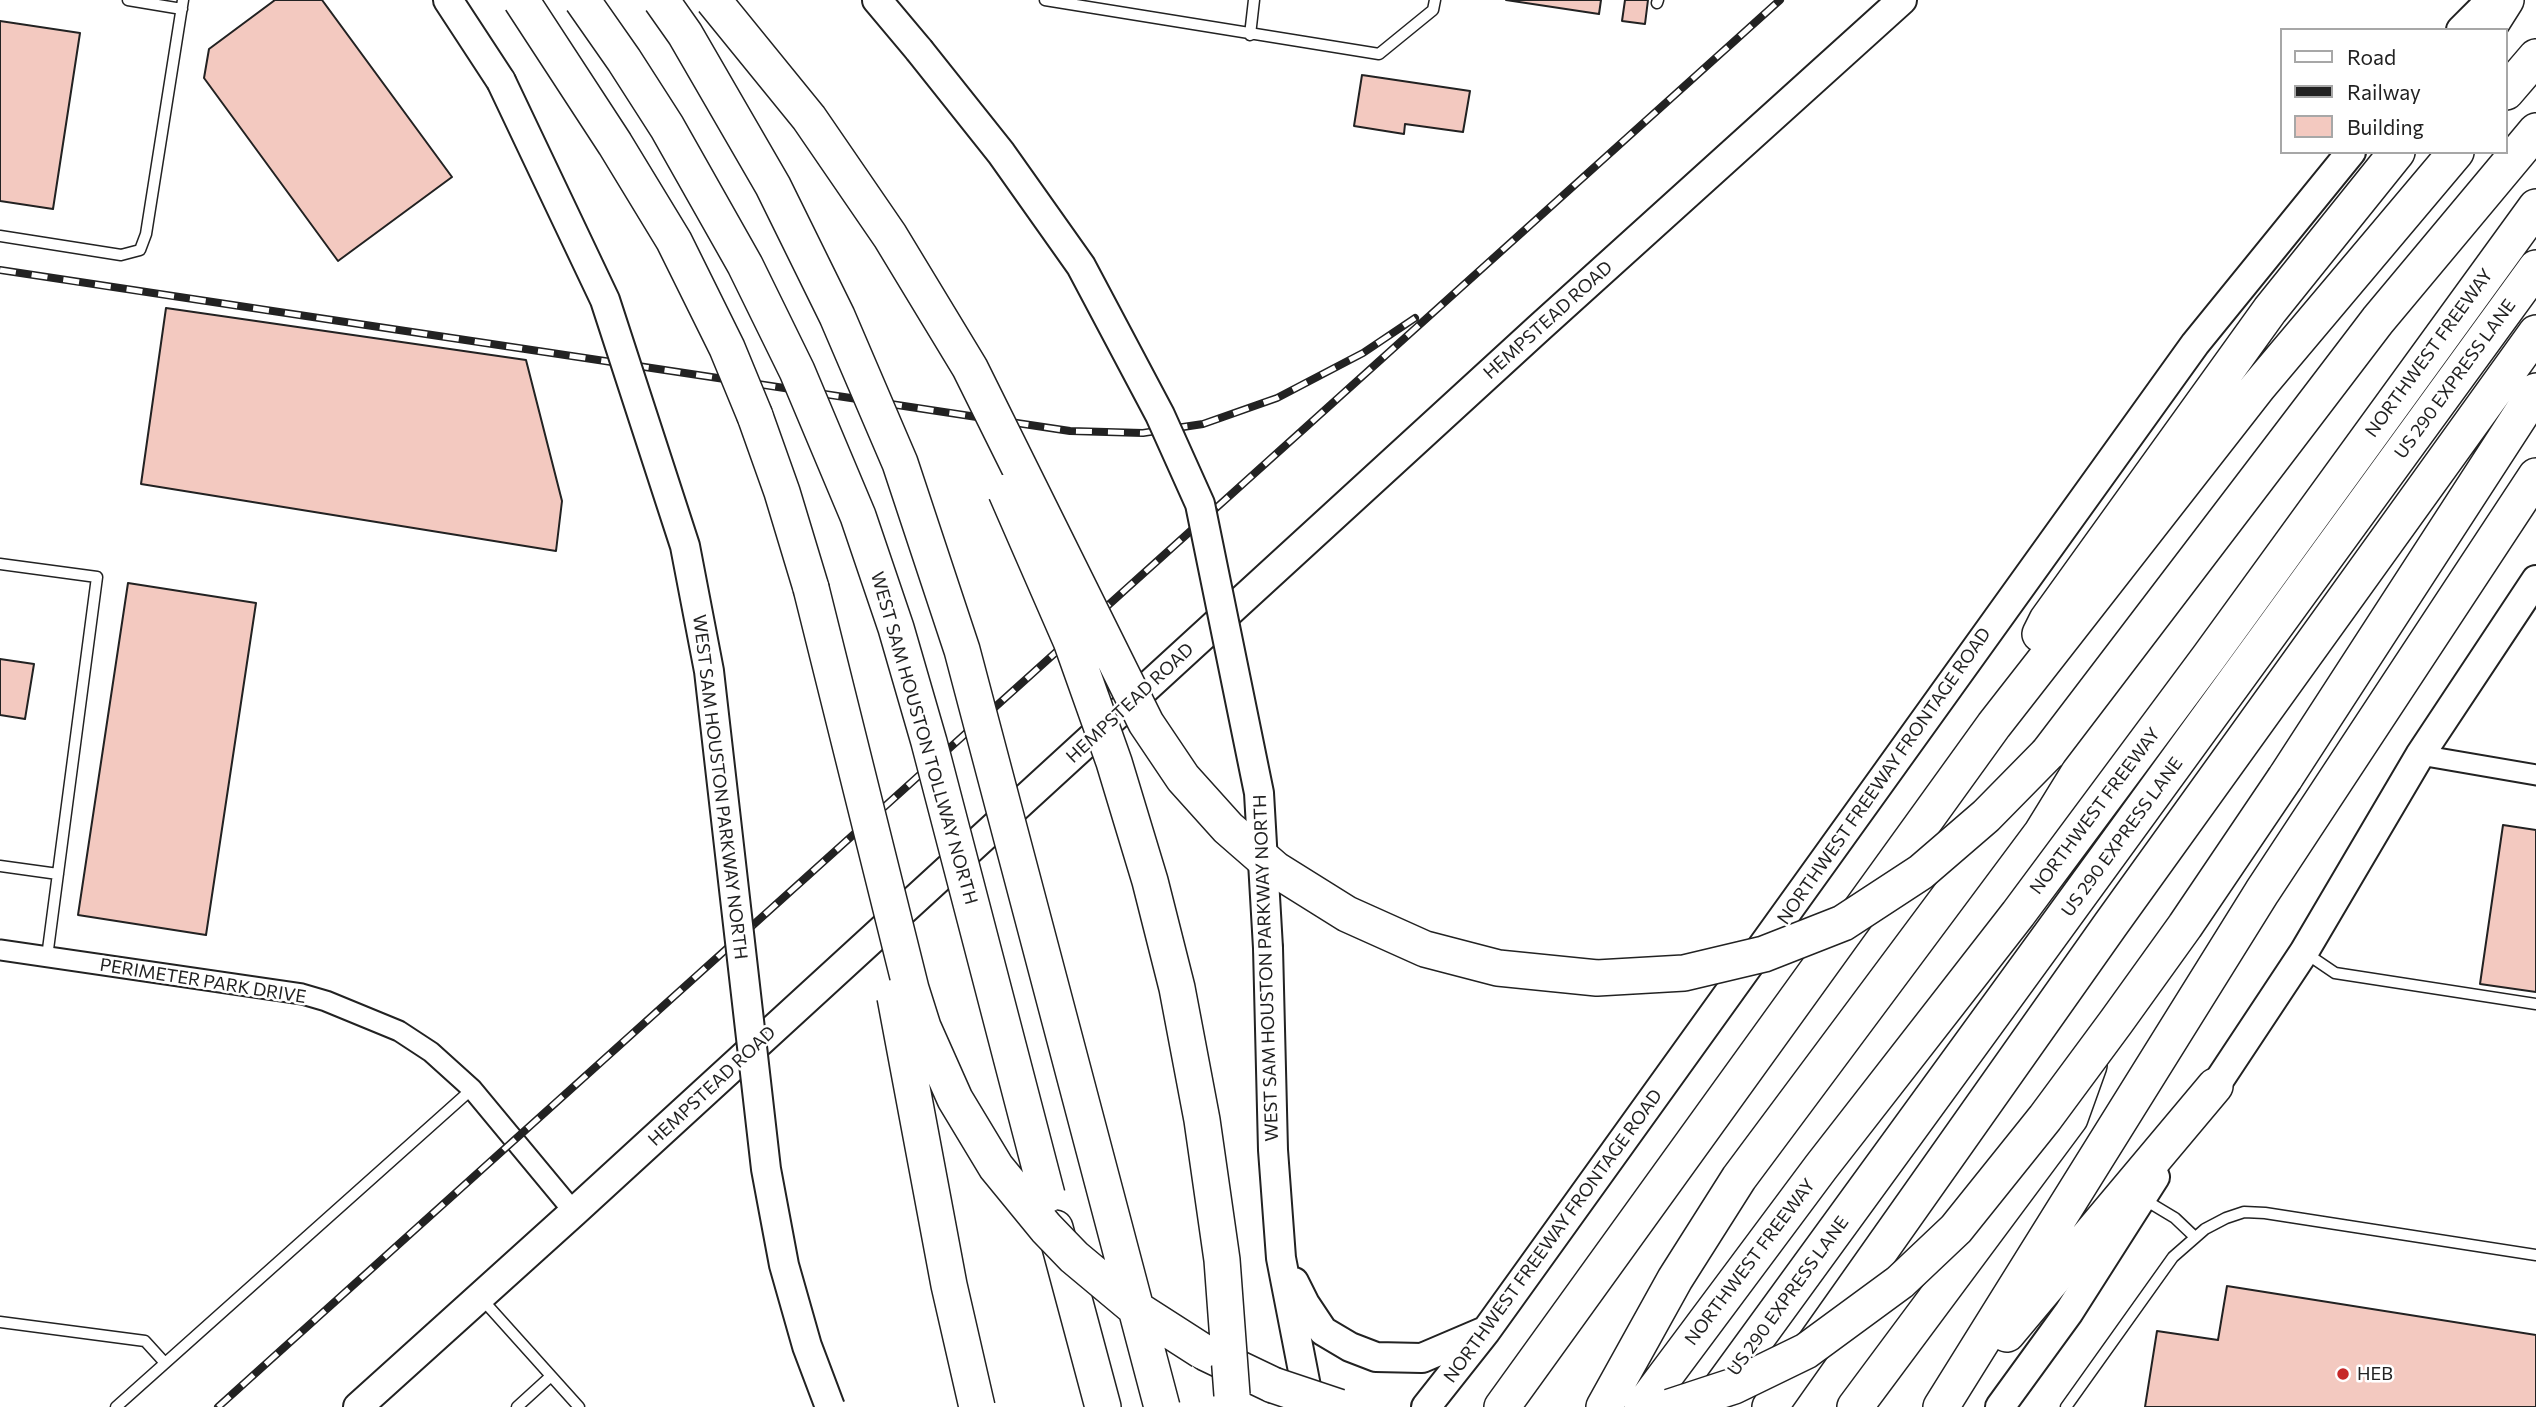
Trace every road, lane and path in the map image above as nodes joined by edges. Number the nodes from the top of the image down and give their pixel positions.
1 (128, 0) edge
2 (448, 0) edge
3 (521, 0) edge
4 (582, 0) edge
5 (661, 0) edge
6 (877, 0) edge
7 (1045, 0) edge
8 (1254, 0) edge
9 (1435, 0) edge
10 (1902, 0) edge
11 (2490, 0) edge
12 (2506, 0) edge
13 (183, 4) edge
14 (716, 4) edge
15 (2463, 28) edge
16 (2488, 28) edge
17 (1250, 34) junction
18 (2536, 57) edge
19 (2508, 90) edge
20 (2536, 131) edge
21 (2349, 154) edge
22 (2395, 154) edge
23 (2454, 154) edge
24 (2536, 207) edge
25 (0, 236) edge
26 (2536, 268) edge
27 (2536, 333) edge
28 (2536, 391) edge
29 (2536, 477) edge
30 (0, 564) edge
31 (2536, 580) edge
32 (1994, 725) junction
33 (2048, 753) junction
34 (2420, 755) junction
35 (2536, 775) edge
36 (0, 866) edge
37 (58, 874) junction
38 (890, 914) junction
39 (0, 950) edge
40 (2304, 951) junction
41 (47, 957) junction
42 (2536, 1004) edge
43 (2092, 1055) junction
44 (2215, 1086) junction
45 (472, 1089) junction
46 (2141, 1198) junction
47 (574, 1212) junction
48 (2194, 1237) junction
49 (2536, 1255) edge
50 (1282, 1258) junction
51 (480, 1297) junction
52 (0, 1322) edge
53 (1486, 1331) junction
54 (165, 1363) junction
55 (551, 1376) junction
56 (1433, 1402) edge
57 (116, 1407) edge
58 (358, 1407) edge
59 (517, 1407) edge
60 (579, 1407) edge
61 (830, 1407) edge
62 (977, 1407) edge
63 (1102, 1407) edge
64 (1162, 1407) edge
65 (1232, 1407) edge
66 (1310, 1407) edge
67 (1339, 1407) edge
68 (1503, 1407) edge
69 (1604, 1407) edge
70 (1642, 1407) edge
71 (1670, 1407) edge
72 (1707, 1407) edge
73 (1770, 1407) edge
74 (1855, 1407) edge
75 (1941, 1407) edge
76 (1947, 1407) edge
77 (2000, 1407) edge
78 (2066, 1407) edge

1 - 13 lane
2 - 61 main road, WEST SAM HOUSTON PARKWAY NORTH, bridge
3 - 38 highway, bridge
4 - 63 highway, WEST SAM HOUSTON TOLLWAY NORTH, bridge
5 - 64 highway, bridge
6 - 50 main road, WEST SAM HOUSTON PARKWAY NORTH, bridge
7 - 17 lane
8 - 17 lane
9 - 17 lane
10 - 47 main road, HEMPSTEAD ROAD
11 - 15 main road
12 - 16 highway
13 - 25 lane
14 - 33 highway, bridge
14 - 65 highway, bridge
18 - 19 highway
20 - 33 highway
21 - 53 main road, NORTHWEST FREEWAY FRONTAGE ROAD
22 - 32 highway
23 - 32 highway
24 - 70 highway, NORTHWEST FREEWAY
26 - 72 highway, US 290 EXPRESS LANE
27 - 73 highway
28 - 43 highway, bridge
29 - 75 highway
30 - 37 lane
31 - 34 main road
32 - 68 highway
33 - 69 highway, bridge
34 - 35 street
34 - 40 main road
36 - 37 lane
37 - 41 lane
38 - 62 highway, bridge
38 - 67 highway, bridge
39 - 41 street, PERIMETER PARK DRIVE
40 - 42 lane
40 - 44 main road
41 - 45 street, PERIMETER PARK DRIVE
43 - 71 highway, bridge
43 - 74 highway
44 - 46 main road
44 - 76 highway
45 - 47 street, PERIMETER PARK DRIVE
45 - 54 lane
46 - 48 lane
46 - 77 main road
47 - 51 main road, HEMPSTEAD ROAD
48 - 49 lane
48 - 78 lane
50 - 53 main road
50 - 66 main road, WEST SAM HOUSTON PARKWAY NORTH
51 - 55 lane
51 - 58 main road, HEMPSTEAD ROAD
52 - 54 lane
53 - 56 main road, NORTHWEST FREEWAY FRONTAGE ROAD
54 - 57 lane
55 - 59 lane
55 - 60 lane

